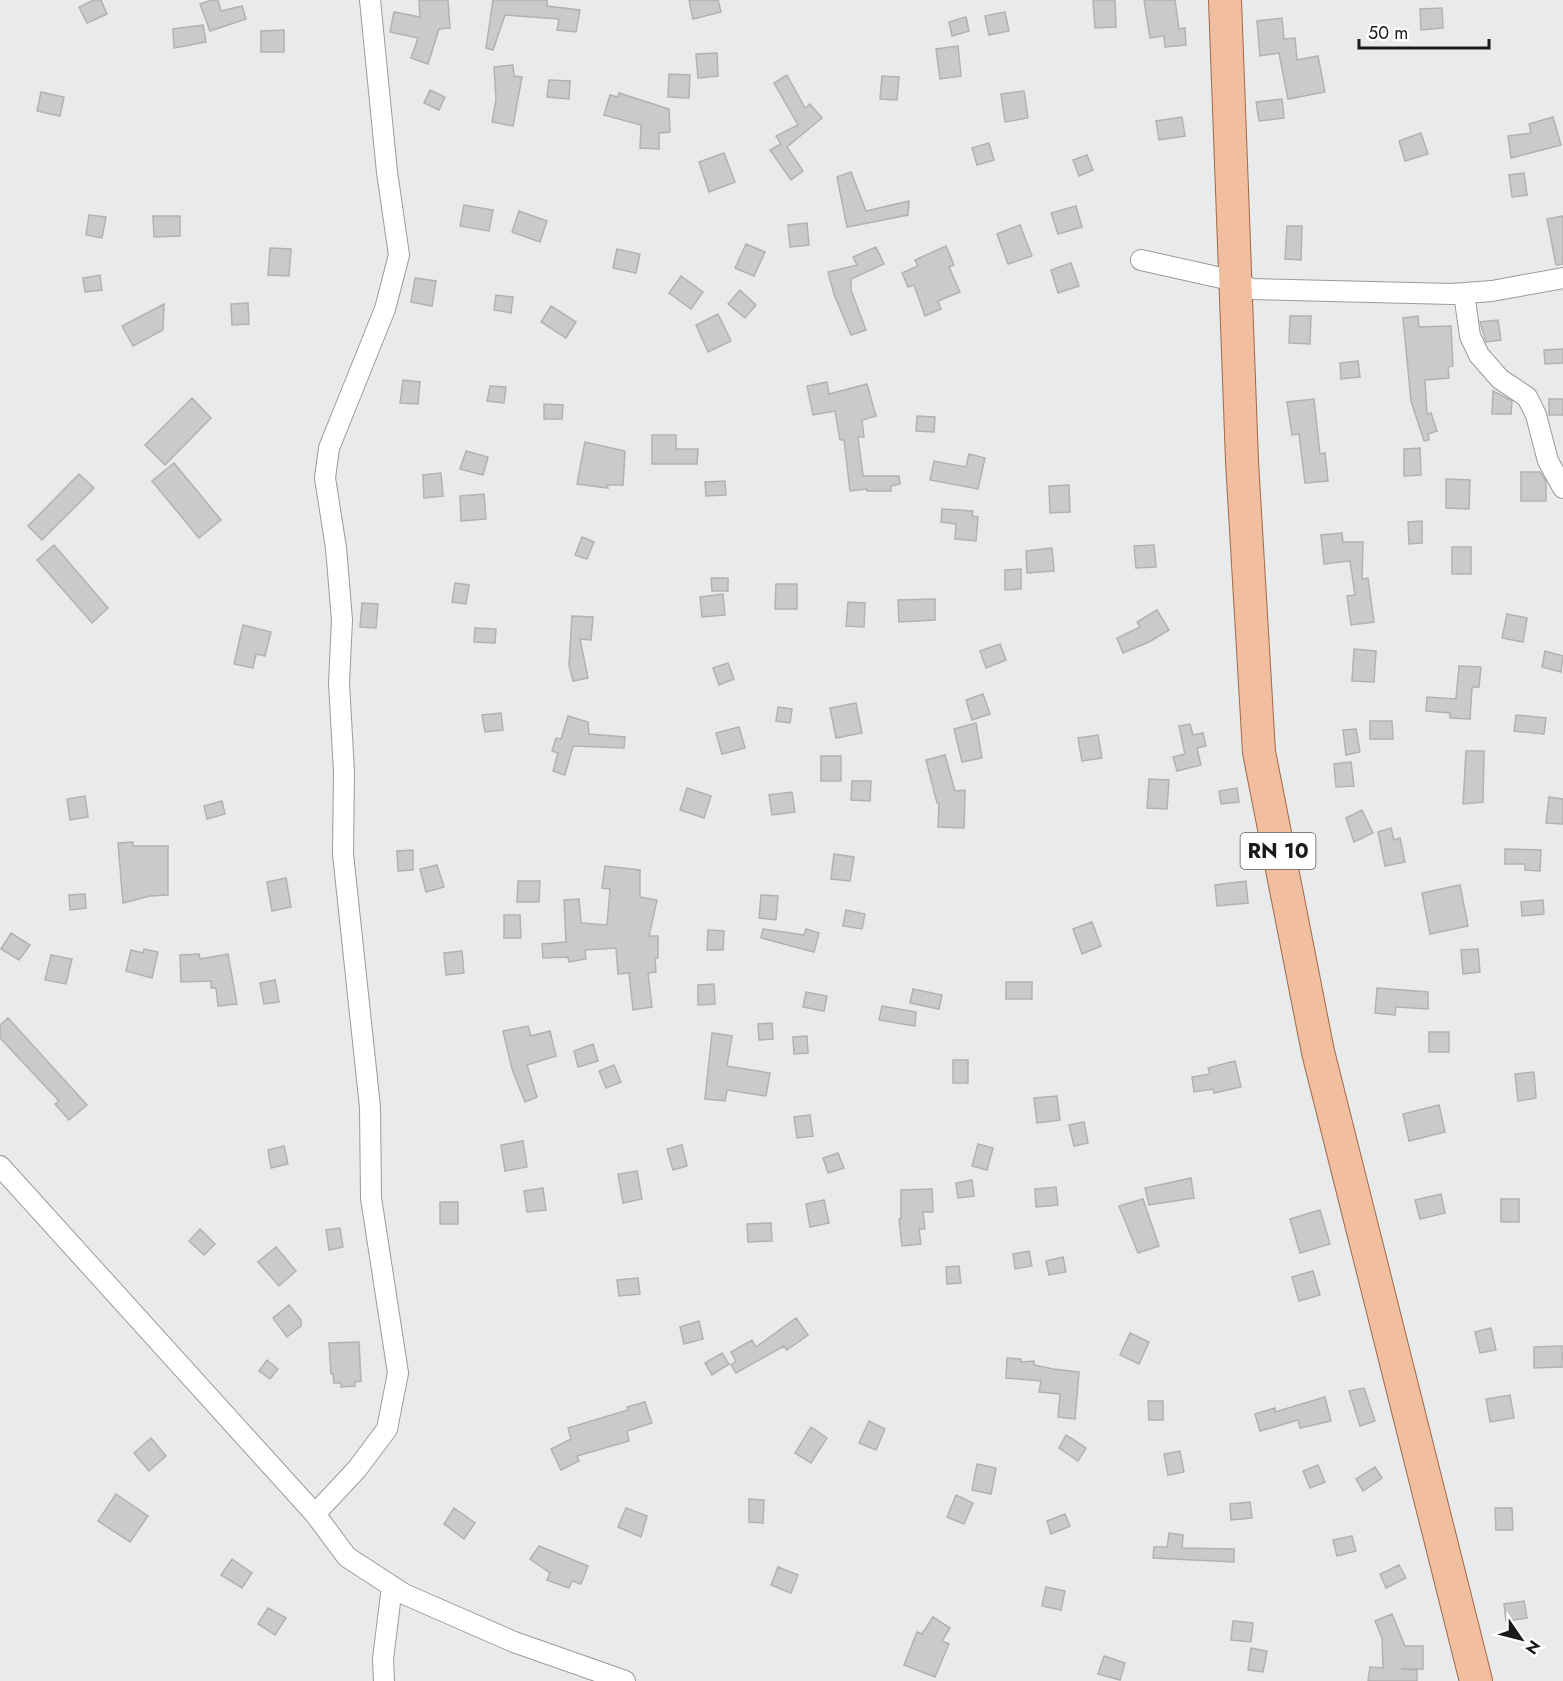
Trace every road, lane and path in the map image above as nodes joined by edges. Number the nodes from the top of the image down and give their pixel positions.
1 (370, 0) edge
2 (1224, 0) edge
3 (1141, 260) dead end
4 (1563, 278) edge
5 (1235, 281) junction
6 (1464, 293) junction
7 (1563, 488) edge
8 (0, 1166) edge
9 (315, 1514) junction
10 (392, 1586) junction
11 (384, 1681) edge
12 (625, 1681) edge
13 (1476, 1681) edge

1 - 9 street
2 - 5 main road, RN 10
3 - 5 street
4 - 6 street
5 - 6 street
5 - 13 main road, RN 10
6 - 7 street
8 - 9 street
9 - 10 street
10 - 11 street
10 - 12 street

